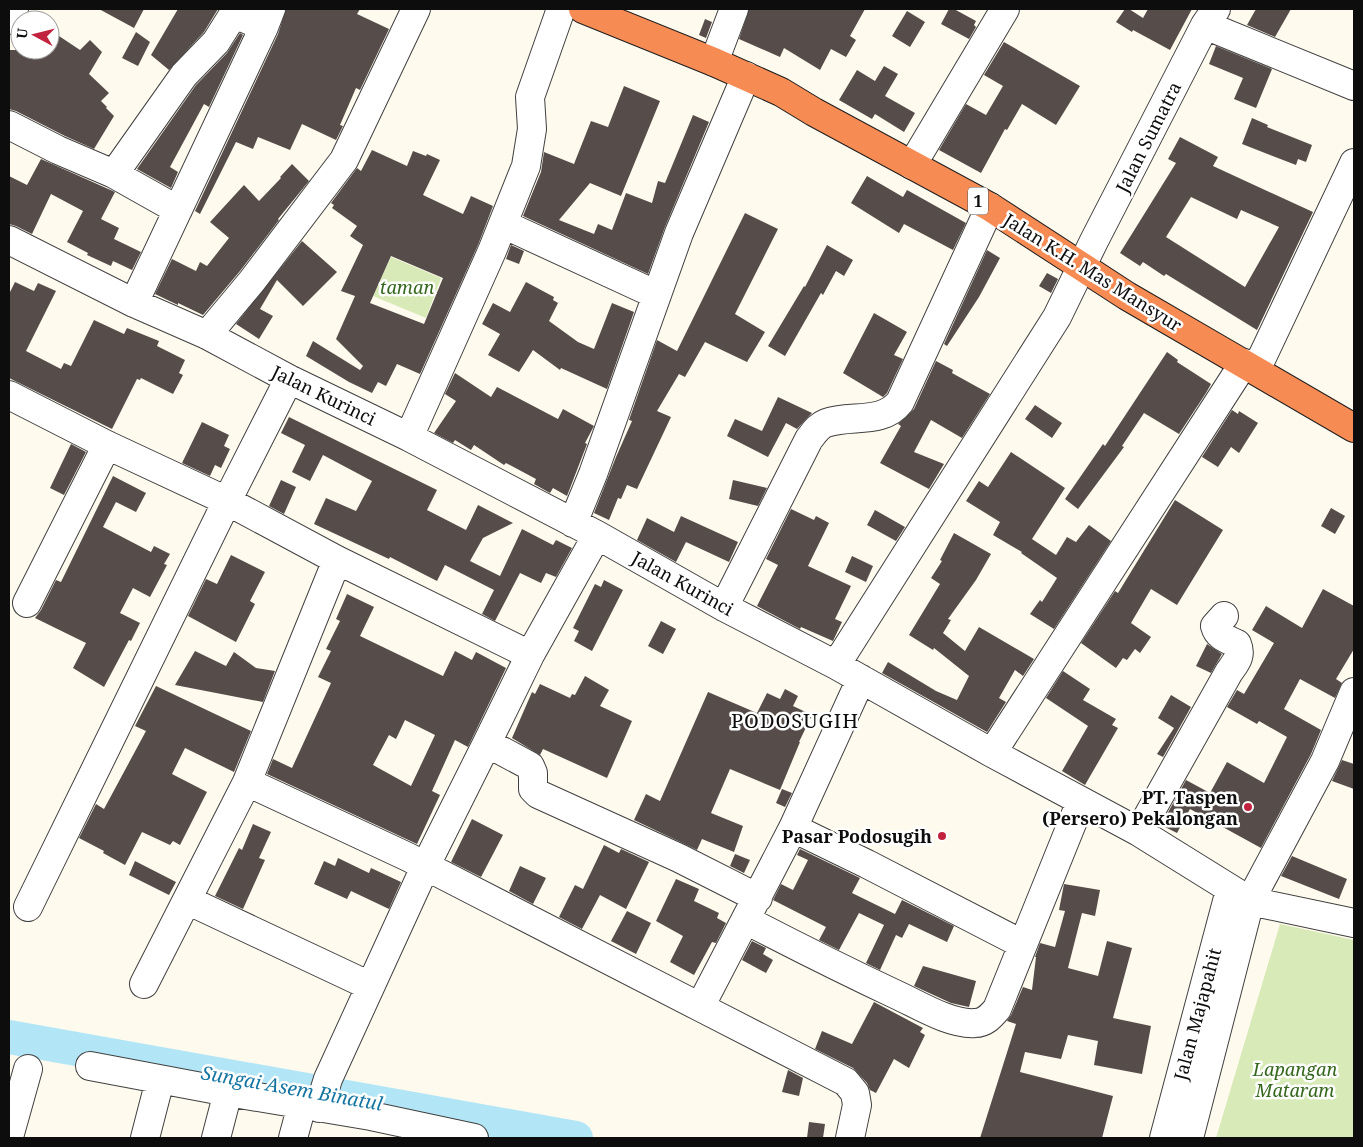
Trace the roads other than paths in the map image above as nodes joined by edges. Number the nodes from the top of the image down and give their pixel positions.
1 (14, 9) edge
2 (416, 9) edge
3 (561, 9) edge
4 (583, 9) edge
5 (734, 9) edge
6 (1005, 9) edge
7 (615, 15) edge
8 (1211, 17) edge
9 (267, 18) edge
10 (9, 20) edge
11 (714, 62) junction
12 (746, 76) junction
13 (1354, 86) edge
14 (9, 125) edge
15 (1354, 163) edge
16 (912, 165) junction
17 (114, 174) junction
18 (990, 207) junction
19 (178, 210) junction
20 (503, 224) junction
21 (9, 240) edge
22 (1083, 266) junction
23 (657, 295) junction
24 (134, 303) junction
25 (206, 335) junction
26 (1250, 367) junction
27 (289, 379) junction
28 (9, 395) edge
29 (1354, 428) edge
30 (409, 437) junction
31 (106, 445) junction
32 (227, 501) junction
33 (585, 529) junction
34 (337, 560) junction
35 (27, 603) dead end
36 (724, 607) junction
37 (1224, 616) dead end
38 (530, 656) junction
39 (836, 665) junction
40 (861, 679) junction
41 (1354, 692) edge
42 (486, 743) junction
43 (992, 753) junction
44 (247, 782) junction
45 (1081, 801) junction
46 (793, 828) junction
47 (1139, 832) junction
48 (425, 867) junction
49 (1240, 896) junction
50 (187, 900) junction
51 (28, 907) dead end
52 (752, 909) junction
53 (1354, 923) edge
54 (1022, 944) junction
55 (144, 984) dead end
56 (370, 986) junction
57 (700, 1007) junction
58 (90, 1066) dead end
59 (28, 1069) dead end
60 (160, 1080) junction
61 (228, 1092) junction
62 (318, 1097) junction
63 (368, 1127) edge
64 (9, 1136) edge
65 (456, 1136) edge
66 (145, 1138) edge
67 (216, 1138) edge
68 (293, 1138) edge
69 (850, 1138) edge
70 (1164, 1138) edge
71 (1189, 1138) edge

1 - 10 street
2 - 25 street
3 - 20 street
4 - 7 highway, Jalan K.H. Mas Mansyur / 1
5 - 11 street
6 - 16 street
7 - 11 highway, Jalan K.H. Mas Mansyur / 1
8 - 13 street
8 - 22 street, Jalan Sumatra
9 - 17 street
9 - 19 street
11 - 12 highway, Jalan K.H. Mas Mansyur / 1
12 - 16 highway, Jalan K.H. Mas Mansyur / 1
12 - 23 street
14 - 17 street
15 - 26 street
16 - 18 highway, Jalan K.H. Mas Mansyur / 1
17 - 19 street
18 - 22 highway, Jalan K.H. Mas Mansyur / 1
18 - 36 street
19 - 24 street
20 - 23 street
20 - 30 street
21 - 24 street, Jalan Kurinci
22 - 26 highway, Jalan K.H. Mas Mansyur / 1
22 - 39 street, Jalan Sumatra
23 - 33 street
24 - 25 street, Jalan Kurinci
25 - 27 street, Jalan Kurinci
26 - 29 highway, Jalan K.H. Mas Mansyur / 1
26 - 43 street
27 - 30 street, Jalan Kurinci
27 - 32 street
28 - 31 street
30 - 33 street, Jalan Kurinci
31 - 32 street
31 - 35 street
32 - 34 street
32 - 51 street
33 - 36 street, Jalan Kurinci
33 - 38 street
34 - 38 street
34 - 44 street
36 - 39 street, Jalan Kurinci
37 - 47 street
38 - 42 street
39 - 40 street, Jalan Kurinci
40 - 43 street, Jalan Kurinci
40 - 46 street
41 - 49 street
42 - 48 street
42 - 52 street
43 - 45 street, Jalan Kurinci
44 - 48 street
44 - 50 street
45 - 47 street, Jalan Kurinci
45 - 54 street
46 - 52 street
46 - 54 street
47 - 49 street, Jalan Kurinci
48 - 56 street
48 - 57 street
49 - 53 street, Jalan Kurinci
49 - 70 street, Jalan Majapahit
49 - 71 street, Jalan Majapahit
50 - 55 street
50 - 56 street
52 - 54 street
52 - 57 street
56 - 62 street
57 - 69 street
58 - 60 street
59 - 64 street
60 - 61 street
60 - 66 street
61 - 62 street
61 - 67 street
62 - 63 street
62 - 68 street
63 - 65 street

